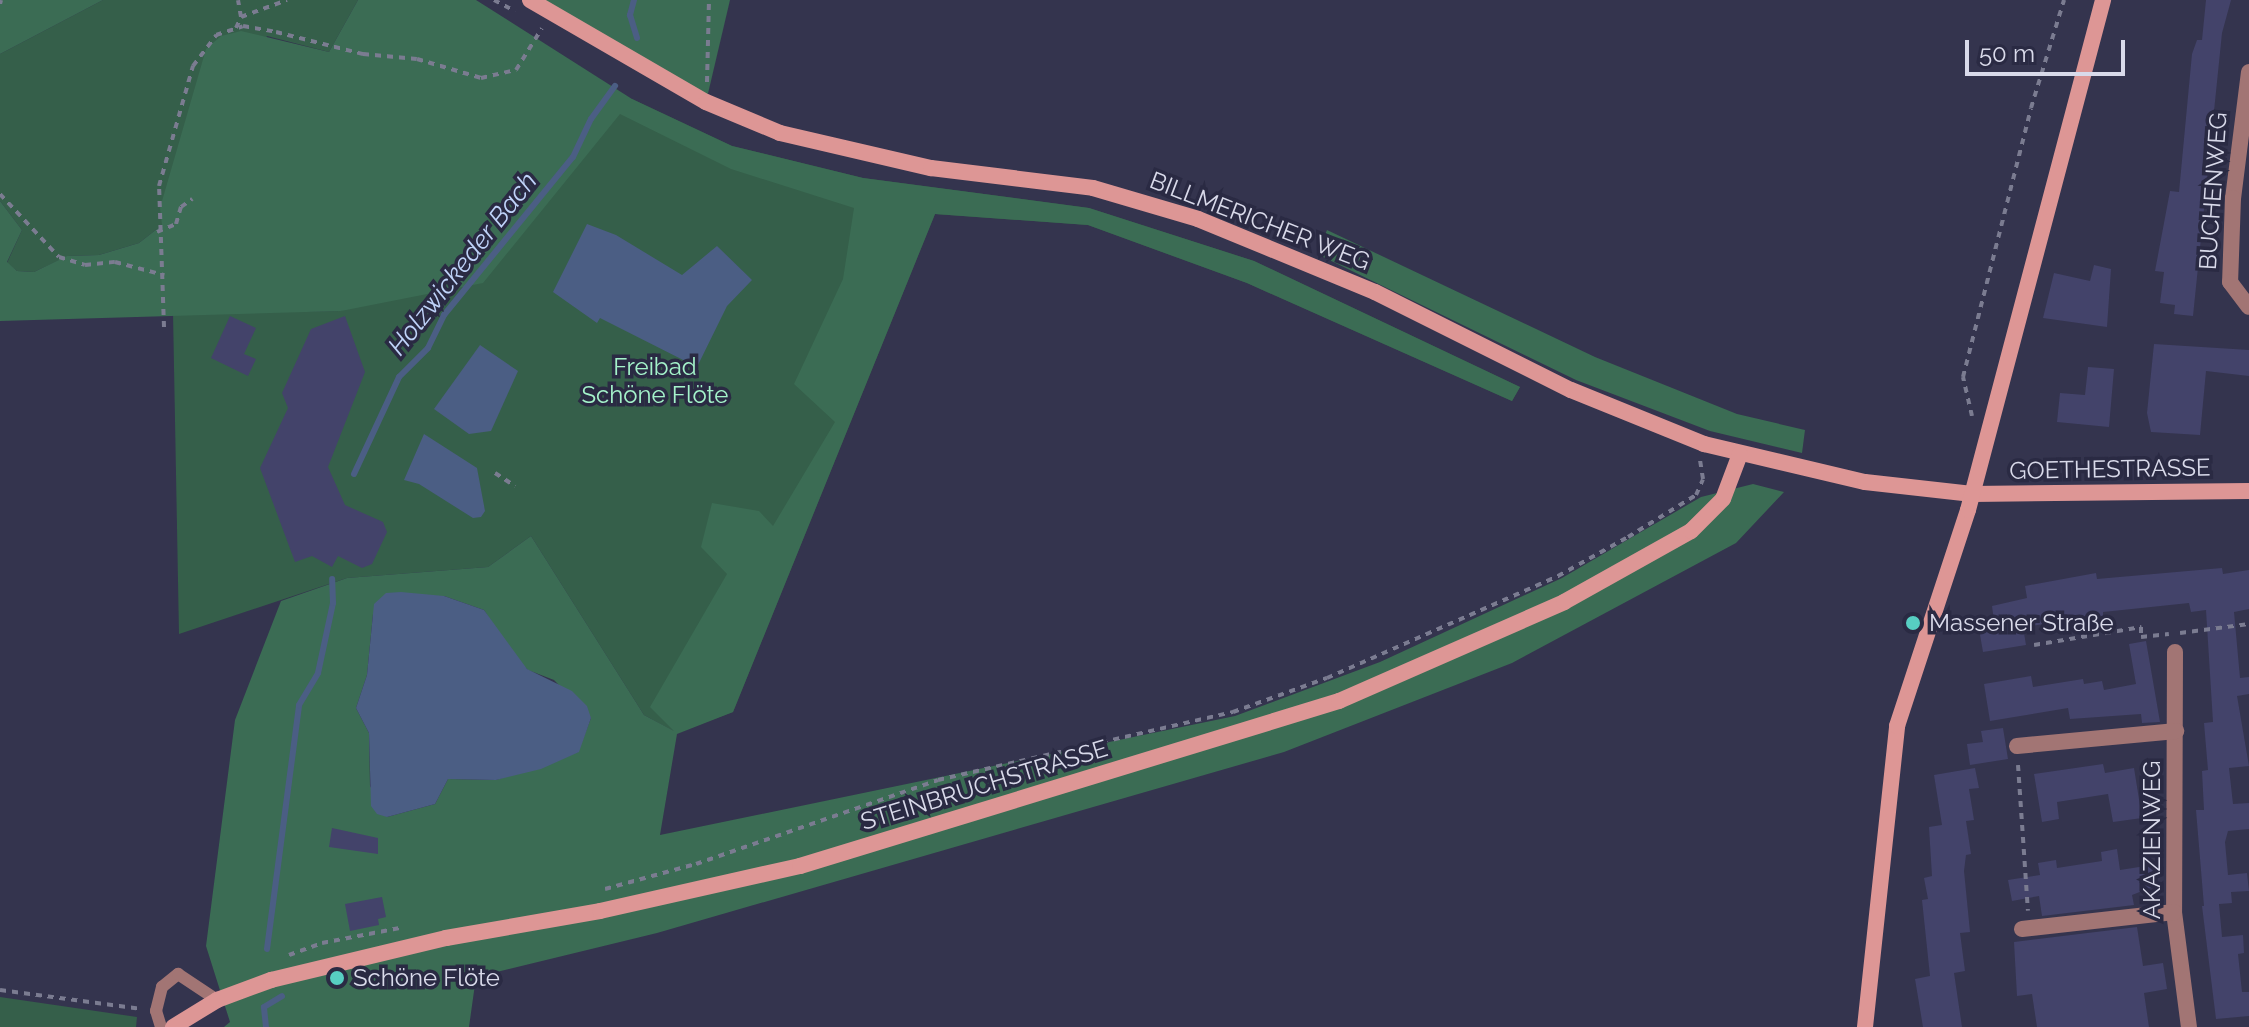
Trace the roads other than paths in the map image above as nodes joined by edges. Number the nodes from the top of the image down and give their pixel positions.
1 (530, 0) edge
2 (2103, 0) edge
3 (2249, 72) edge
4 (2249, 307) edge
5 (1740, 454) junction
6 (2249, 491) edge
7 (1972, 494) junction
8 (2175, 652) road end
9 (2176, 731) junction
10 (2017, 746) road end
11 (2174, 912) junction
12 (2022, 929) road end
13 (217, 1000) junction
14 (161, 1027) edge
15 (173, 1027) edge
16 (1865, 1027) edge
17 (2189, 1027) edge

1 - 5 street, BILLMERICHER WEG
2 - 7 street
3 - 4 street, BUCHENWEG
5 - 7 street, BILLMERICHER WEG
5 - 13 street, STEINBRUCHSTRASSE
6 - 7 street, GOETHESTRASSE
7 - 16 street
8 - 9 street, AKAZIENWEG
9 - 10 street
9 - 11 street, AKAZIENWEG
11 - 12 street
11 - 17 street, AKAZIENWEG
13 - 14 lane
13 - 15 street, STEINBRUCHSTRASSE

